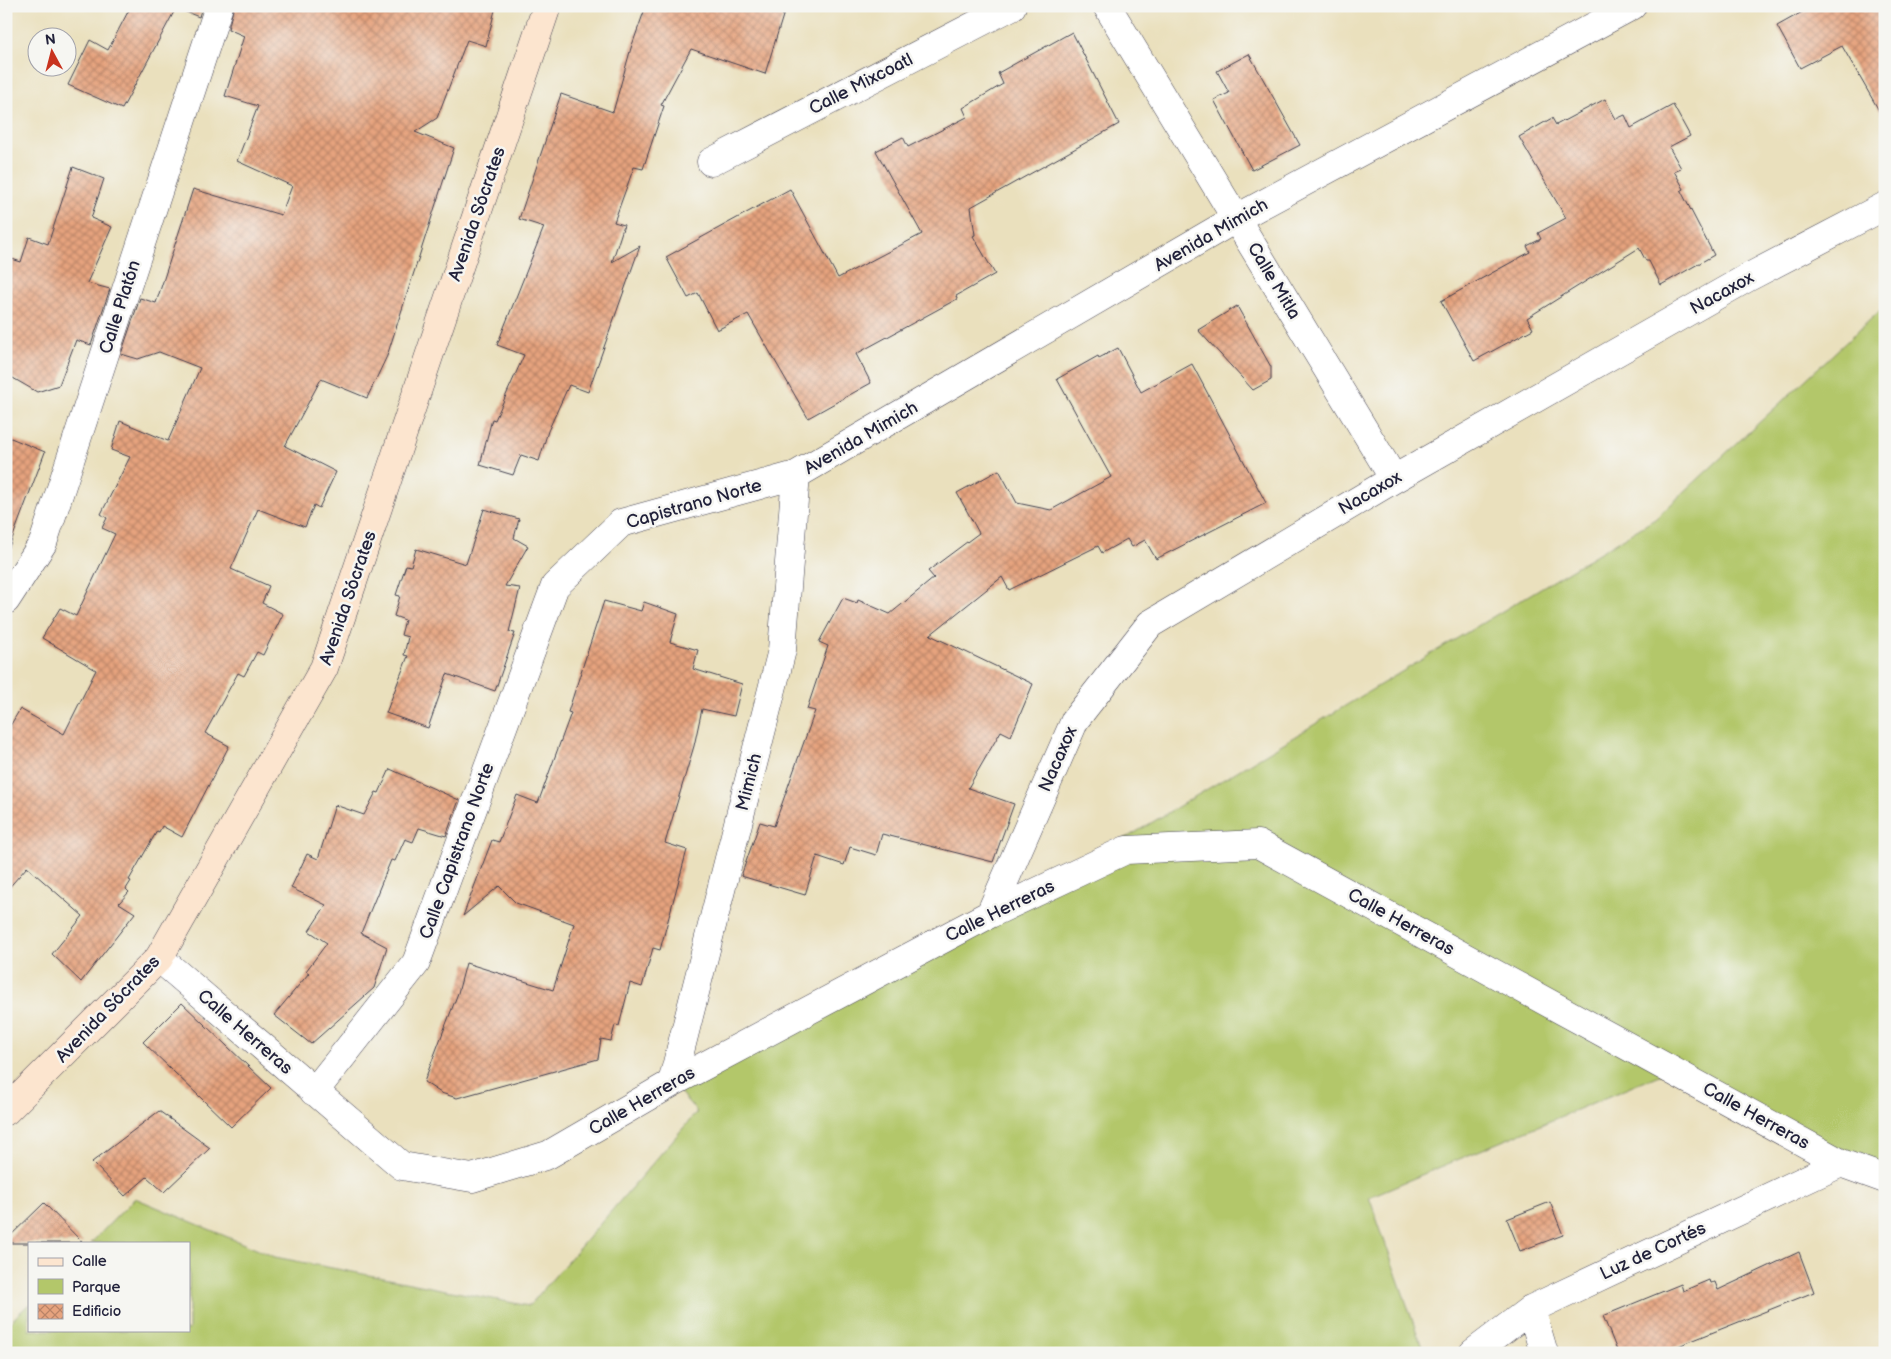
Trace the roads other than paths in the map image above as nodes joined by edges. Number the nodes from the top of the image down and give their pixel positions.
1 (219, 6) edge
2 (547, 6) edge
3 (1012, 6) edge
4 (1107, 6) edge
5 (1632, 6) edge
6 (711, 162) dead end
7 (1885, 206) edge
8 (1237, 218) junction
9 (796, 475) junction
10 (1394, 479) junction
11 (555, 586) joint
12 (6, 600) edge
13 (990, 914) junction
14 (159, 958) junction
15 (672, 1083) junction
16 (314, 1092) junction
17 (6, 1111) edge
18 (1841, 1163) junction
19 (1885, 1179) edge
20 (1532, 1309) junction
21 (1473, 1353) edge
22 (1544, 1353) edge

1 - 12 street, Calle Platón
2 - 14 street, Avenida Sócrates
3 - 6 street, Calle Mixcoatl
4 - 8 street, Calle Mitla
5 - 8 street, Avenida Mimich
7 - 10 street, Nacaxox
8 - 9 street, Avenida Mimich
8 - 10 street, Calle Mitla
9 - 11 street, Capistrano Norte
9 - 15 street, Mimich
10 - 13 street, Nacaxox
11 - 16 street, Calle Capistrano Norte
13 - 15 street, Calle Herreras
13 - 18 street, Calle Herreras
14 - 16 street, Calle Herreras
14 - 17 street, Avenida Sócrates
15 - 16 street, Calle Herreras
18 - 19 street, Calle Herreras
18 - 20 street, Luz de Cortés
20 - 21 street, Luz de Cortés
20 - 22 street

